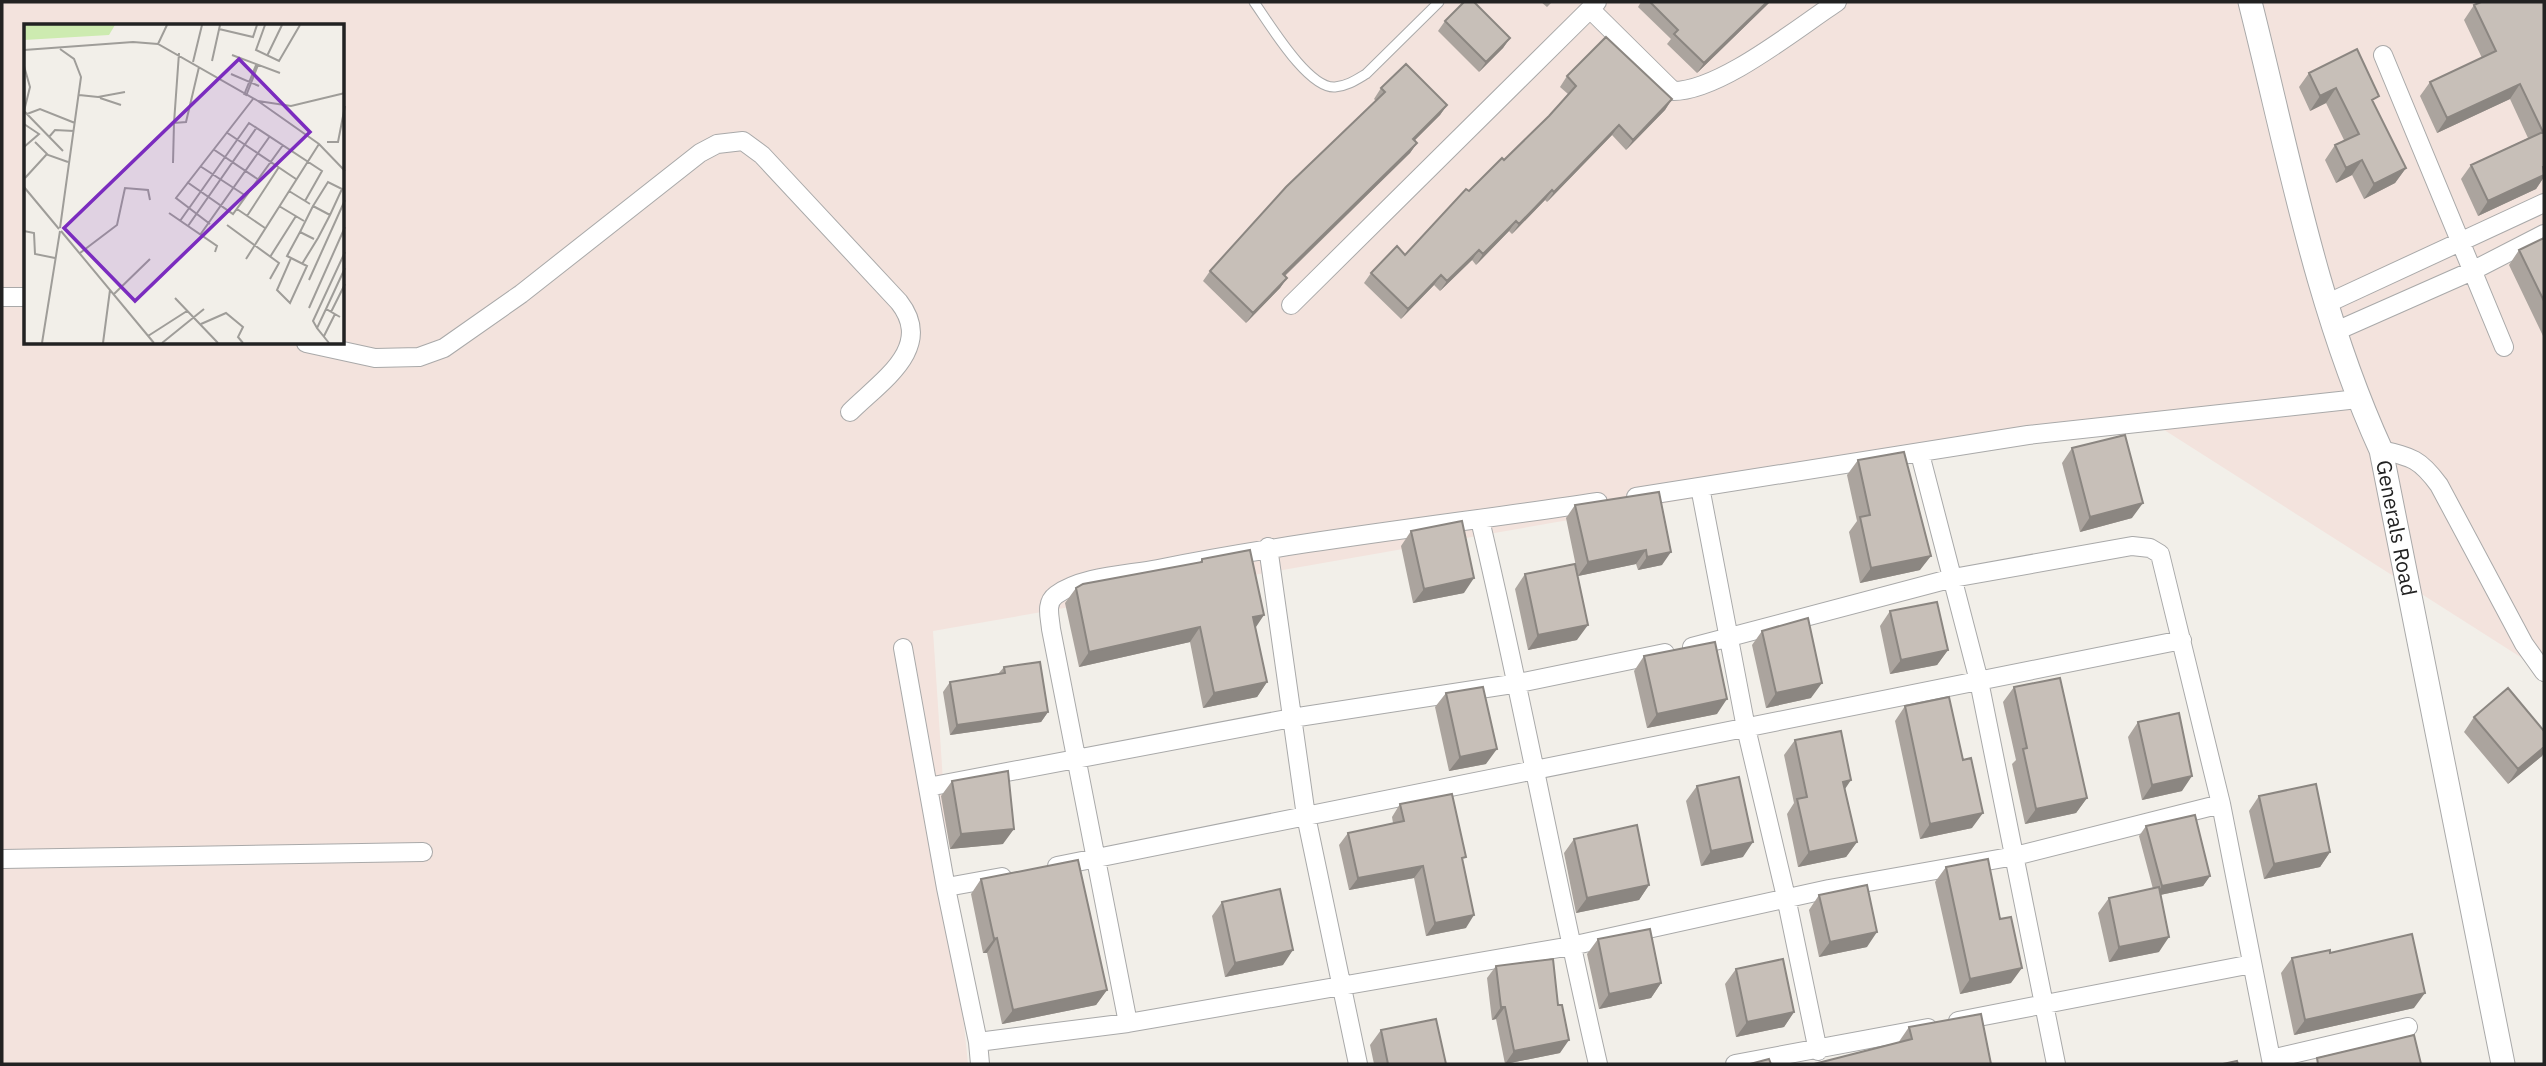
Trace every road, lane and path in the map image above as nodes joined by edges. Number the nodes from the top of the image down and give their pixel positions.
1 (1254, 2) edge
2 (1439, 2) edge
3 (1836, 2) edge
4 (2250, 2) edge
5 (1594, 5) edge
6 (2383, 55) dead end
7 (2544, 203) edge
8 (2544, 234) edge
9 (2460, 241) junction
10 (2473, 271) junction
11 (24, 297) edge
12 (2, 298) edge
13 (2326, 304) junction
14 (1291, 305) dead end
15 (2334, 332) junction
16 (315, 345) edge
17 (2504, 347) dead end
18 (2358, 398) junction
19 (850, 412) dead end
20 (2381, 450) junction
21 (1920, 454) junction
22 (1700, 487) junction
23 (1480, 520) junction
24 (1268, 547) junction
25 (1953, 578) junction
26 (1729, 640) junction
27 (2182, 640) junction
28 (903, 648) dead end
29 (2544, 672) edge
30 (1979, 681) junction
31 (1519, 683) junction
32 (1292, 718) junction
33 (1746, 728) junction
34 (1075, 759) junction
35 (1534, 770) junction
36 (928, 787) junction
37 (2221, 804) junction
38 (1306, 816) junction
39 (423, 852) dead end
40 (2015, 856) junction
41 (1098, 858) junction
42 (2, 859) edge
43 (1043, 869) edge
44 (1016, 874) edge
45 (947, 887) junction
46 (1786, 897) junction
47 (1571, 946) junction
48 (2252, 964) junction
49 (1343, 985) junction
50 (2043, 1003) junction
51 (1129, 1024) junction
52 (2408, 1027) dead end
53 (978, 1042) junction
54 (1818, 1051) junction
55 (2272, 1061) edge
56 (980, 1064) edge
57 (1359, 1064) edge
58 (1598, 1064) edge
59 (1735, 1064) edge
60 (2056, 1064) edge
61 (2503, 1064) edge

1 - 2 lane
3 - 5 street
4 - 13 street, Generals Road
5 - 14 street
6 - 9 street
7 - 9 street
8 - 10 street
9 - 10 street
9 - 13 street
10 - 15 street
10 - 17 street
11 - 12 street
13 - 15 street, Generals Road
15 - 18 street, Generals Road
16 - 19 street
18 - 20 street, Generals Road
18 - 21 street
20 - 29 street
20 - 61 street, Generals Road
21 - 22 street
21 - 25 street
22 - 23 street
22 - 26 street
23 - 24 street
23 - 31 street
24 - 32 street
24 - 34 street
25 - 26 street
25 - 27 street
25 - 30 street
26 - 31 street
26 - 33 street
27 - 30 street
27 - 37 street
28 - 36 street
30 - 33 street
30 - 40 street
31 - 32 street
31 - 35 street
32 - 34 street
32 - 38 street
33 - 35 street
33 - 46 street
34 - 36 street
34 - 41 street
35 - 38 street
35 - 47 street
36 - 45 street
37 - 40 street
37 - 48 street
38 - 41 street
38 - 49 street
39 - 42 street
40 - 46 street
40 - 50 street
41 - 43 street
41 - 51 street
44 - 45 street
45 - 53 street
46 - 47 street
46 - 54 street
47 - 49 street
47 - 58 street
48 - 50 street
48 - 55 street
49 - 51 street
49 - 57 street
50 - 54 street
50 - 60 street
51 - 53 street
52 - 55 street
53 - 56 street
54 - 59 street

